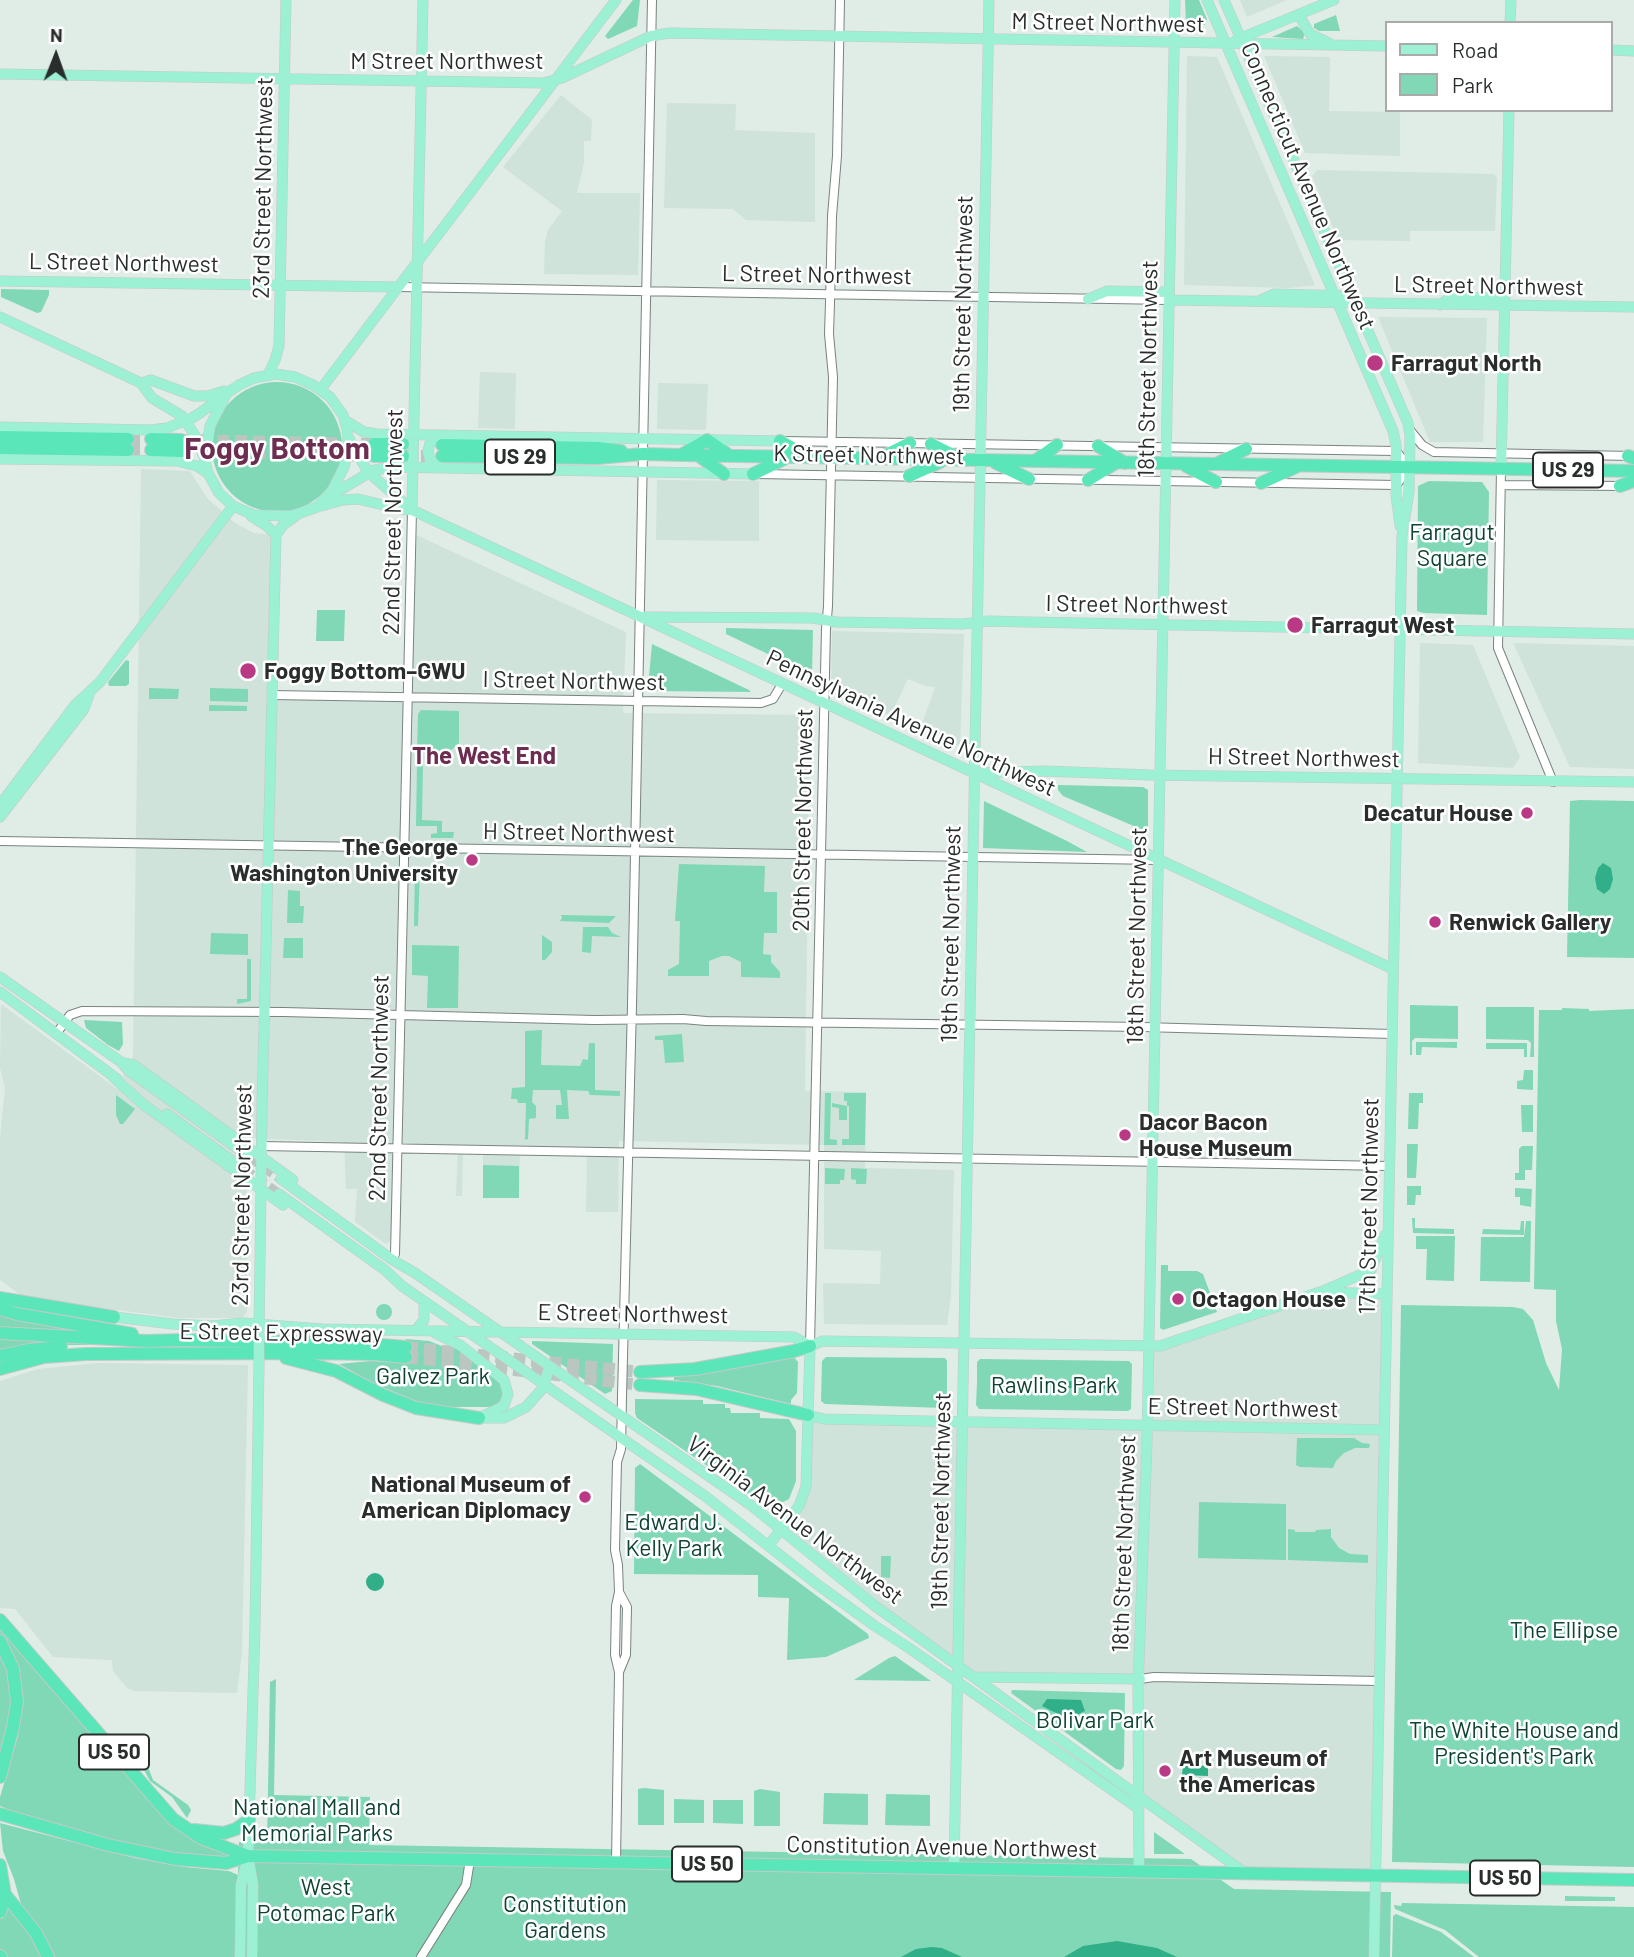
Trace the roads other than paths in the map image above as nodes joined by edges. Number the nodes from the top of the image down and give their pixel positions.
1 (286, 0) edge
2 (423, 0) edge
3 (616, 0) edge
4 (652, 0) edge
5 (840, 0) edge
6 (989, 0) edge
7 (1175, 0) edge
8 (1207, 0) edge
9 (1224, 0) edge
10 (1334, 0) edge
11 (1511, 0) edge
12 (1299, 15) junction
13 (1510, 21) edge
14 (651, 36) junction
15 (839, 36) junction
16 (988, 39) junction
17 (1242, 41) junction
18 (1174, 43) junction
19 (1226, 44) junction
20 (1332, 45) junction
21 (1386, 46) edge
22 (1613, 50) edge
23 (1634, 51) edge
24 (0, 74) edge
25 (284, 79) junction
26 (556, 80) junction
27 (421, 81) junction
28 (1509, 112) edge
29 (418, 262) junction
30 (0, 281) edge
31 (280, 285) junction
32 (398, 287) junction
33 (417, 287) junction
34 (645, 292) junction
35 (830, 295) junction
36 (1169, 296) junction
37 (983, 297) junction
38 (1088, 299) joint
39 (1336, 299) junction
40 (1355, 300) junction
41 (1505, 302) junction
42 (1634, 307) edge
43 (0, 317) edge
44 (268, 374) junction
45 (141, 383) junction
46 (239, 385) junction
47 (321, 389) junction
48 (227, 393) junction
49 (186, 421) junction
50 (346, 421) junction
51 (0, 427) edge
52 (1409, 429) junction
53 (414, 434) junction
54 (0, 437) edge
55 (348, 437) junction
56 (643, 439) junction
57 (707, 440) junction
58 (780, 441) junction
59 (831, 442) junction
60 (910, 443) junction
61 (931, 444) junction
62 (151, 445) tunnel mouth
63 (181, 445) tunnel mouth
64 (979, 445) junction
65 (1057, 445) junction
66 (1098, 446) junction
67 (0, 448) edge
68 (1166, 448) junction
69 (1246, 449) junction
70 (374, 450) tunnel mouth
71 (403, 450) tunnel mouth
72 (440, 451) junction
73 (1396, 451) junction
74 (643, 454) junction
75 (1502, 454) junction
76 (681, 455) junction
77 (699, 455) junction
78 (730, 456) junction
79 (788, 457) junction
80 (810, 457) junction
81 (1632, 457) edge
82 (831, 458) junction
83 (0, 459) edge
84 (877, 459) junction
85 (944, 460) junction
86 (962, 460) junction
87 (205, 461) junction
88 (986, 461) junction
89 (1034, 462) junction
90 (1121, 463) junction
91 (1166, 464) junction
92 (1183, 464) junction
93 (1215, 464) junction
94 (1298, 465) junction
95 (413, 468) junction
96 (1403, 468) junction
97 (1501, 469) junction
98 (1634, 471) edge
99 (368, 472) junction
100 (642, 472) junction
101 (208, 473) junction
102 (724, 474) junction
103 (753, 474) junction
104 (831, 475) junction
105 (909, 476) junction
106 (979, 478) junction
107 (1029, 479) junction
108 (1088, 480) junction
109 (1165, 482) junction
110 (1216, 482) junction
111 (1261, 483) junction
112 (1634, 484) edge
113 (1396, 485) junction
114 (1501, 485) junction
115 (1620, 486) joint
116 (328, 497) junction
117 (230, 503) junction
118 (317, 508) junction
119 (412, 510) junction
120 (248, 514) junction
121 (297, 516) junction
122 (276, 535) junction
123 (1402, 536) junction
124 (640, 617) junction
125 (827, 620) junction
126 (976, 622) junction
127 (1162, 624) junction
128 (1400, 629) junction
129 (1498, 631) junction
130 (1634, 634) edge
131 (782, 684) junction
132 (272, 695) junction
133 (408, 698) junction
134 (638, 702) junction
135 (824, 704) junction
136 (34, 767) junction
137 (973, 773) junction
138 (1160, 775) junction
139 (1397, 779) junction
140 (1553, 782) junction
141 (1634, 782) edge
142 (0, 805) edge
143 (0, 817) edge
144 (0, 841) edge
145 (269, 846) junction
146 (404, 849) junction
147 (635, 853) junction
148 (821, 856) junction
149 (972, 858) junction
150 (1158, 860) junction
151 (1393, 969) junction
152 (0, 976) edge
153 (0, 992) edge
154 (265, 1013) junction
155 (400, 1016) junction
156 (631, 1018) junction
157 (64, 1022) junction
158 (817, 1023) junction
159 (968, 1025) junction
160 (1155, 1028) junction
161 (56, 1034) junction
162 (1392, 1034) junction
163 (261, 1146) junction
164 (241, 1147) junction
165 (397, 1149) junction
166 (627, 1153) junction
167 (814, 1156) junction
168 (261, 1158) junction
169 (966, 1158) junction
170 (1152, 1162) junction
171 (230, 1163) junction
172 (1389, 1166) junction
173 (281, 1180) tunnel mouth
174 (261, 1189) junction
175 (279, 1194) tunnel mouth
176 (1388, 1225) junction
177 (395, 1254) junction
178 (409, 1269) junction
179 (402, 1286) junction
180 (1321, 1292) junction
181 (1387, 1294) junction
182 (0, 1298) edge
183 (424, 1301) junction
184 (0, 1309) edge
185 (114, 1317) joint
186 (259, 1329) junction
187 (416, 1331) junction
188 (430, 1331) junction
189 (498, 1331) junction
190 (467, 1332) junction
191 (0, 1333) edge
192 (624, 1333) junction
193 (181, 1339) junction
194 (963, 1344) junction
195 (810, 1346) junction
196 (1149, 1347) junction
197 (156, 1353) junction
198 (0, 1356) edge
199 (262, 1360) junction
200 (549, 1368) junction
201 (0, 1369) edge
202 (545, 1384) junction
203 (622, 1415) junction
204 (808, 1415) junction
205 (479, 1418) junction
206 (962, 1422) junction
207 (1147, 1426) junction
208 (1384, 1430) junction
209 (621, 1436) junction
210 (782, 1529) junction
211 (769, 1545) junction
212 (0, 1620) edge
213 (0, 1641) edge
214 (957, 1664) junction
215 (973, 1677) junction
216 (1140, 1679) junction
217 (957, 1681) junction
218 (1379, 1681) junction
219 (0, 1777) edge
220 (1139, 1796) junction
221 (1139, 1809) junction
222 (4, 1815) edge
223 (249, 1820) junction
224 (184, 1827) junction
225 (248, 1856) junction
226 (470, 1860) junction
227 (616, 1862) junction
228 (0, 1865) edge
229 (954, 1868) junction
230 (1139, 1872) junction
231 (1246, 1873) junction
232 (1376, 1876) junction
233 (1634, 1880) edge
234 (3, 1891) edge
235 (0, 1912) edge
236 (48, 1957) edge
237 (240, 1957) edge
238 (251, 1957) edge
239 (421, 1957) edge
240 (1374, 1957) edge

1 - 25 main road, 23rd Street Northwest
2 - 27 main road, 22nd Street Northwest
3 - 26 main road
4 - 14 street
5 - 15 street, 20th Street Northwest
6 - 16 main road, 19th Street Northwest
7 - 18 main road, 18th Street Northwest
8 - 19 main road, Connecticut Avenue Northwest
9 - 17 main road, Connecticut Avenue Northwest
10 - 12 main road
11 - 13 main road
12 - 17 main road
12 - 20 main road
14 - 15 main road, M Street Northwest
14 - 26 main road, M Street Northwest
14 - 34 street
15 - 16 main road, M Street Northwest
15 - 35 street, 20th Street Northwest
16 - 18 main road, M Street Northwest
16 - 37 main road, 19th Street Northwest
17 - 19 main road, M Street Northwest
17 - 20 main road, M Street Northwest
17 - 40 main road, Connecticut Avenue Northwest
18 - 19 main road, M Street Northwest
18 - 36 main road, 18th Street Northwest
19 - 39 main road, Connecticut Avenue Northwest
20 - 21 main road, M Street Northwest
22 - 23 main road
24 - 25 main road, M Street Northwest
25 - 27 main road, M Street Northwest
25 - 31 main road, 23rd Street Northwest
26 - 27 main road, M Street Northwest
26 - 29 main road
27 - 29 main road, 22nd Street Northwest
28 - 41 main road
29 - 32 main road
29 - 33 main road, 22nd Street Northwest
30 - 31 main road, L Street Northwest
31 - 32 main road, L Street Northwest
31 - 44 main road, 23rd Street Northwest
32 - 33 street, L Street Northwest
32 - 47 main road
33 - 34 street, L Street Northwest
33 - 53 main road, 22nd Street Northwest
34 - 35 street, L Street Northwest
34 - 56 street
35 - 37 street, L Street Northwest
35 - 59 street, 20th Street Northwest
36 - 38 main road, L Street Northwest
36 - 39 main road, L Street Northwest
36 - 68 main road, 18th Street Northwest
37 - 38 street, L Street Northwest
37 - 64 main road, 19th Street Northwest
39 - 40 main road, L Street Northwest
39 - 73 main road, Connecticut Avenue Northwest
40 - 41 main road, L Street Northwest
40 - 52 main road, Connecticut Avenue Northwest
41 - 42 main road, L Street Northwest
41 - 75 main road
43 - 45 main road
44 - 46 main road
44 - 47 main road
45 - 46 main road
45 - 49 main road
46 - 48 main road
47 - 50 main road
48 - 49 main road
48 - 87 main road
49 - 51 main road
49 - 87 main road
50 - 53 main road, K Street Northwest
50 - 55 main road
52 - 75 street
52 - 96 main road, Connecticut Avenue Northwest
53 - 72 main road, K Street Northwest
53 - 95 main road, 22nd Street Northwest
54 - 67 highway
55 - 99 main road, Pennsylvania Avenue Northwest
55 - 116 main road
56 - 57 main road, K Street Northwest
56 - 72 main road, K Street Northwest
56 - 74 street
57 - 58 main road, K Street Northwest
57 - 76 highway
57 - 78 highway
58 - 59 street, K Street Northwest
58 - 80 highway
59 - 60 street, K Street Northwest
59 - 82 street, 20th Street Northwest
60 - 61 street, K Street Northwest
60 - 84 highway
61 - 64 street, K Street Northwest
61 - 86 highway
62 - 63 highway
64 - 65 street, K Street Northwest
64 - 88 main road, 19th Street Northwest
65 - 66 street, K Street Northwest
65 - 89 highway
66 - 68 street, K Street Northwest
66 - 90 highway
68 - 69 street, K Street Northwest
68 - 91 main road, 18th Street Northwest
69 - 73 street, K Street Northwest
69 - 93 highway
70 - 71 highway
72 - 74 highway, K Street Northwest / US 29
72 - 95 main road, K Street Northwest
72 - 100 main road, K Street Northwest
73 - 96 main road, Connecticut Avenue Northwest
74 - 76 highway, K Street Northwest / US 29
74 - 100 street
75 - 81 street
75 - 97 main road
76 - 77 highway, K Street Northwest / US 29
77 - 78 highway, K Street Northwest / US 29
77 - 102 highway
78 - 79 highway, K Street Northwest / US 29
79 - 80 highway, K Street Northwest / US 29
79 - 103 highway
80 - 82 highway, K Street Northwest / US 29
82 - 84 highway, K Street Northwest / US 29
82 - 104 street, 20th Street Northwest
83 - 101 main road
84 - 85 highway, K Street Northwest / US 29
85 - 86 highway, K Street Northwest / US 29
85 - 105 highway
86 - 88 highway, K Street Northwest / US 29
87 - 101 main road
88 - 89 highway, K Street Northwest / US 29
88 - 106 main road, 19th Street Northwest
88 - 107 highway
89 - 90 highway, K Street Northwest / US 29
90 - 91 highway, K Street Northwest / US 29
90 - 108 highway
91 - 92 highway, K Street Northwest / US 29
91 - 109 main road, 18th Street Northwest
92 - 93 highway, K Street Northwest / US 29
92 - 110 highway
93 - 94 highway, K Street Northwest / US 29
94 - 96 highway, K Street Northwest / US 29
94 - 111 highway
95 - 99 main road, K Street Northwest
95 - 119 main road, 22nd Street Northwest
96 - 97 highway, K Street Northwest / US 29
96 - 113 main road, 17th Street Northwest
96 - 123 main road, 17th Street Northwest
97 - 98 highway, K Street Northwest / US 29
97 - 114 street
99 - 116 main road, K Street Northwest
99 - 119 main road, Pennsylvania Avenue Northwest
100 - 102 main road, K Street Northwest
100 - 124 street
101 - 117 main road
102 - 103 main road, K Street Northwest
103 - 104 street, K Street Northwest
104 - 105 street, K Street Northwest
104 - 125 street, 20th Street Northwest
105 - 106 street, K Street Northwest
106 - 107 street, K Street Northwest
106 - 126 main road, 19th Street Northwest
107 - 108 street, K Street Northwest
108 - 109 street, K Street Northwest
109 - 110 street, K Street Northwest
109 - 127 main road, 18th Street Northwest
110 - 111 street, K Street Northwest
111 - 113 street, K Street Northwest
112 - 115 highway
113 - 123 main road, 17th Street Northwest
114 - 115 street
114 - 129 street
116 - 118 main road
117 - 120 main road
117 - 136 main road
118 - 119 main road, Pennsylvania Avenue Northwest
118 - 121 main road
119 - 124 main road, Pennsylvania Avenue Northwest
119 - 133 street, 22nd Street Northwest
120 - 121 main road
120 - 122 main road
121 - 122 main road
122 - 132 main road, 23rd Street Northwest
123 - 128 main road, 17th Street Northwest
124 - 125 main road, I Street Northwest
124 - 131 main road, Pennsylvania Avenue Northwest
124 - 134 street
125 - 126 main road, I Street Northwest
125 - 135 street, 20th Street Northwest
126 - 127 main road, I Street Northwest
126 - 137 main road, 19th Street Northwest
127 - 128 main road, I Street Northwest
127 - 138 main road, 18th Street Northwest
128 - 129 main road, I Street Northwest
128 - 139 main road, 17th Street Northwest
129 - 130 main road, I Street Northwest
129 - 140 street
131 - 134 street, I Street Northwest
131 - 135 main road, Pennsylvania Avenue Northwest
132 - 133 street, I Street Northwest
132 - 145 main road, 23rd Street Northwest
133 - 134 street, I Street Northwest
133 - 146 street, 22nd Street Northwest
134 - 147 street
135 - 137 main road, Pennsylvania Avenue Northwest
135 - 148 street, 20th Street Northwest
136 - 142 main road
136 - 143 main road
137 - 138 main road, H Street Northwest
137 - 149 main road, 19th Street Northwest
137 - 150 main road, Pennsylvania Avenue Northwest
138 - 139 main road, H Street Northwest
138 - 150 main road, 18th Street Northwest
139 - 140 main road, H Street Northwest
139 - 151 main road, 17th Street Northwest
140 - 141 main road, H Street Northwest
144 - 145 street, H Street Northwest
145 - 146 street, H Street Northwest
145 - 154 main road, 23rd Street Northwest
146 - 147 street, H Street Northwest
146 - 155 street, 22nd Street Northwest
147 - 148 street, H Street Northwest
147 - 156 street
148 - 149 street, H Street Northwest
148 - 158 street, 20th Street Northwest
149 - 150 street, H Street Northwest
149 - 159 main road, 19th Street Northwest
150 - 151 main road, Pennsylvania Avenue Northwest
150 - 160 main road, 18th Street Northwest
151 - 162 main road, 17th Street Northwest
152 - 157 main road
153 - 161 main road
154 - 155 street
154 - 157 street
154 - 163 main road, 23rd Street Northwest
155 - 156 street
155 - 165 street, 22nd Street Northwest
156 - 158 street
156 - 166 street
157 - 161 street
157 - 164 main road
158 - 159 street
158 - 167 street, 20th Street Northwest
159 - 160 street
159 - 169 main road, 19th Street Northwest
160 - 162 street
160 - 170 main road, 18th Street Northwest
161 - 171 main road
162 - 172 main road, 17th Street Northwest
163 - 165 street
163 - 168 main road, 23rd Street Northwest
164 - 168 main road
164 - 171 main road
165 - 166 street
165 - 177 street, 22nd Street Northwest
166 - 167 street
166 - 192 street
167 - 169 street
167 - 195 street, 20th Street Northwest
168 - 174 main road, 23rd Street Northwest
168 - 177 main road
169 - 170 street
169 - 194 main road, 19th Street Northwest
170 - 172 street
170 - 196 main road, 18th Street Northwest
171 - 174 main road
172 - 176 main road, 17th Street Northwest
173 - 178 main road, Virginia Avenue Northwest
174 - 179 main road
174 - 186 main road, 23rd Street Northwest
175 - 179 main road, Virginia Avenue Northwest
176 - 180 main road, E Street Northwest
176 - 181 main road, 17th Street Northwest
177 - 178 main road
178 - 189 main road, Virginia Avenue Northwest
179 - 183 main road, Virginia Avenue Northwest
180 - 181 main road
180 - 196 main road, E Street Northwest
181 - 208 main road, 17th Street Northwest
182 - 185 highway
183 - 187 main road
183 - 190 main road, Virginia Avenue Northwest
184 - 193 highway
185 - 186 main road, E Street Northwest
186 - 187 main road, E Street Northwest
186 - 199 main road, 23rd Street Northwest, bridge
187 - 188 main road, E Street Northwest
188 - 190 main road, E Street Northwest
188 - 205 main road
189 - 190 main road, E Street Northwest
189 - 192 main road, E Street Northwest
189 - 200 main road, Virginia Avenue Northwest
190 - 202 main road, Virginia Avenue Northwest
191 - 193 highway
192 - 195 main road, E Street Northwest
192 - 203 street
193 - 199 highway, E Street Expressway
194 - 195 main road, E Street Northwest
194 - 196 main road, E Street Northwest
194 - 206 main road, 19th Street Northwest
195 - 204 main road, 20th Street Northwest
195 - 204 highway
196 - 207 main road, 18th Street Northwest
197 - 198 highway
197 - 199 highway, E Street Expressway
197 - 201 highway
199 - 205 highway
199 - 223 main road, 23rd Street Northwest
200 - 202 main road
200 - 203 main road, Virginia Avenue Northwest
202 - 205 main road
202 - 209 main road, Virginia Avenue Northwest
203 - 209 street
203 - 210 main road, Virginia Avenue Northwest
204 - 206 main road, E Street Northwest
204 - 210 main road, 20th Street Northwest
206 - 207 main road, E Street Northwest
206 - 214 main road, 19th Street Northwest
207 - 208 main road, E Street Northwest
207 - 216 main road, 18th Street Northwest
208 - 218 main road, 17th Street Northwest
209 - 211 main road, Virginia Avenue Northwest
209 - 227 street
210 - 211 main road, 20th Street Northwest
210 - 214 main road, Virginia Avenue Northwest
211 - 217 main road, Virginia Avenue Northwest
212 - 224 highway, Constitution Avenue Northwest / US 50
213 - 219 highway
214 - 215 main road, Virginia Avenue Northwest
214 - 217 main road, 19th Street Northwest
215 - 216 main road
215 - 220 main road, Virginia Avenue Northwest
216 - 218 street
216 - 220 main road, 18th Street Northwest
217 - 221 main road, Virginia Avenue Northwest
217 - 229 main road, 19th Street Northwest
218 - 232 main road, 17th Street Northwest
220 - 221 main road, 18th Street Northwest
220 - 231 main road, Virginia Avenue Northwest
221 - 230 main road, 18th Street Northwest
222 - 225 highway, Constitution Avenue Northwest / US 50
223 - 224 highway
223 - 225 main road, 23rd Street Northwest
224 - 225 highway, Constitution Avenue Northwest / US 50
225 - 226 highway, Constitution Avenue Northwest / US 50
225 - 237 main road, 23rd Street Northwest
225 - 238 main road, 23rd Street Northwest
226 - 227 highway, Constitution Avenue Northwest / US 50
226 - 239 street
227 - 229 highway, Constitution Avenue Northwest / US 50
228 - 234 highway
229 - 230 highway, Constitution Avenue Northwest / US 50
230 - 231 highway, Constitution Avenue Northwest / US 50
231 - 232 highway, Constitution Avenue Northwest / US 50
232 - 233 highway, Constitution Avenue Northwest / US 50
232 - 240 main road, 17th Street Northwest
234 - 235 highway
234 - 236 highway

